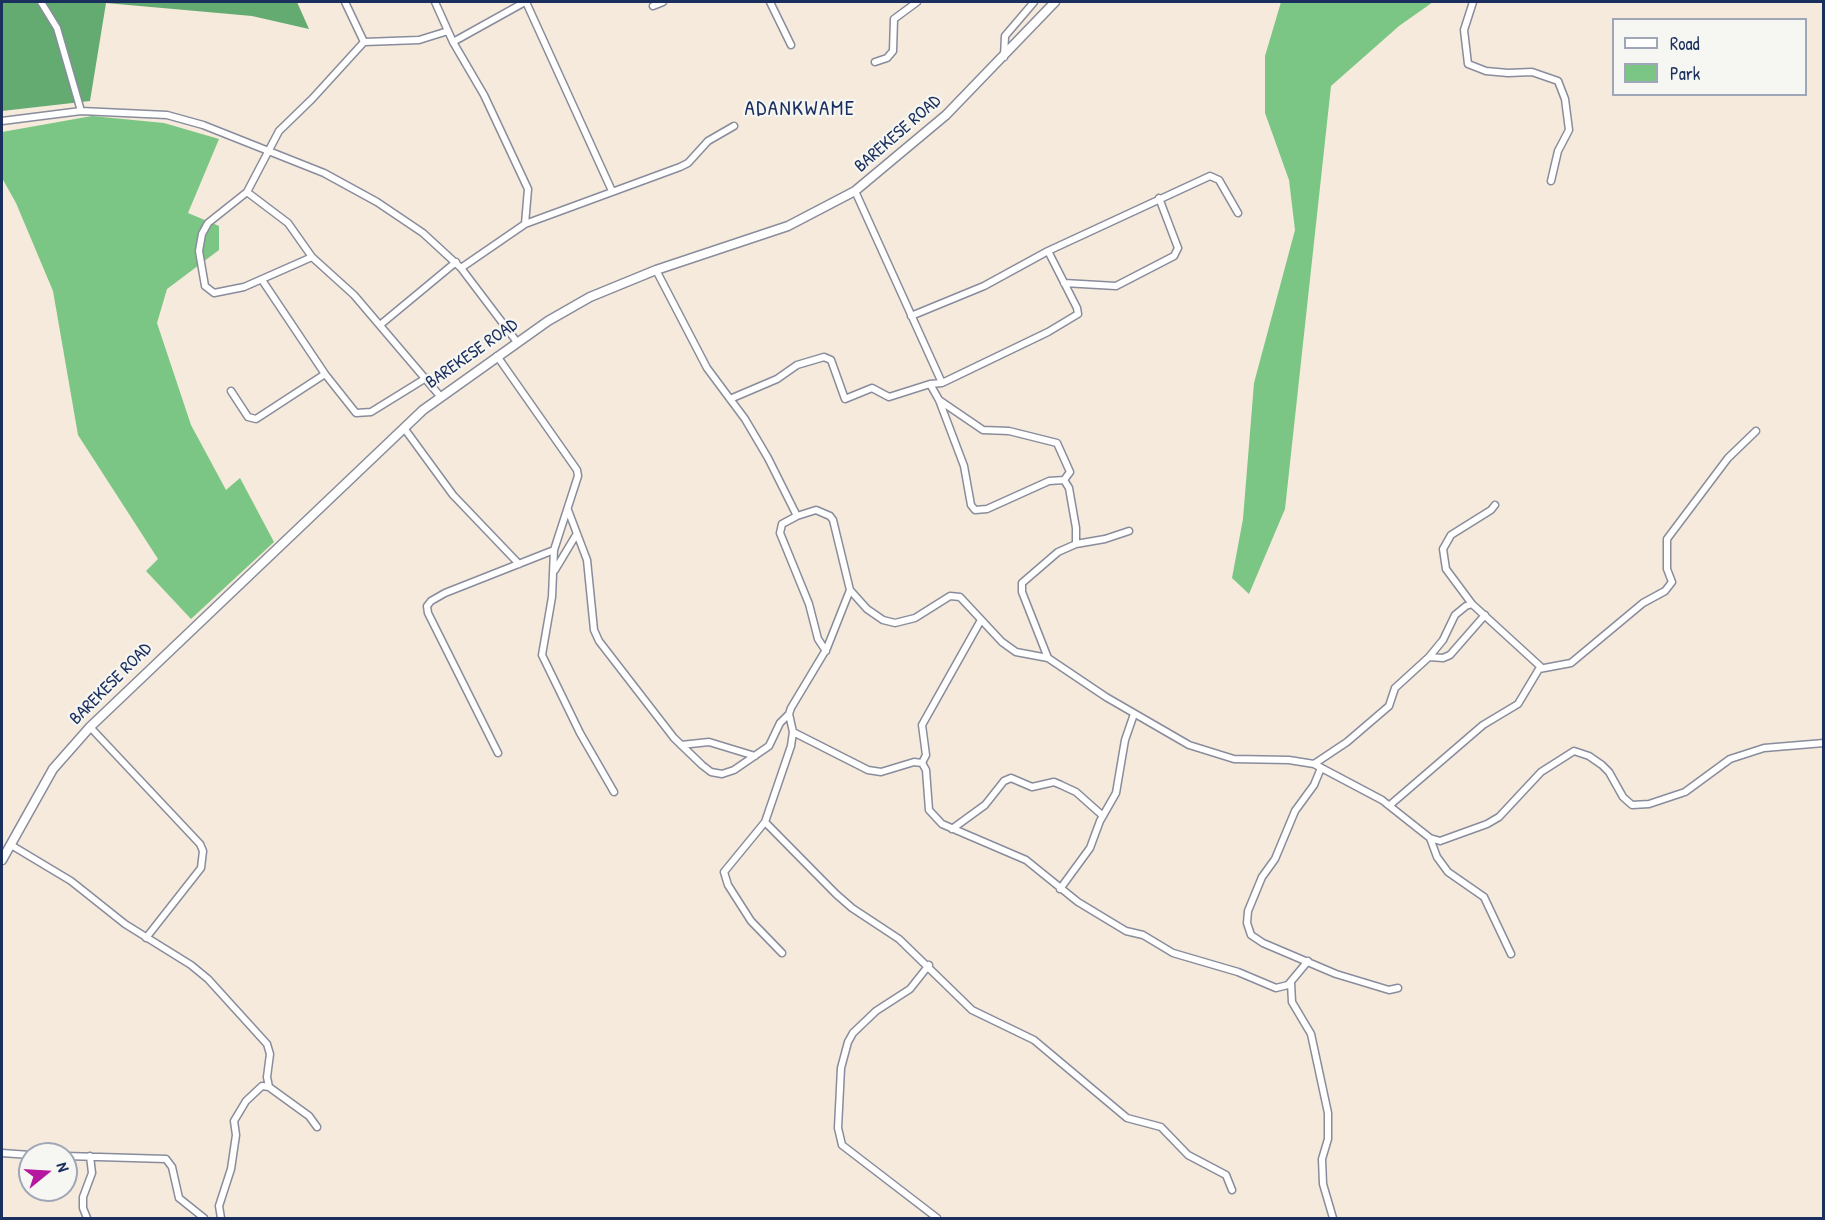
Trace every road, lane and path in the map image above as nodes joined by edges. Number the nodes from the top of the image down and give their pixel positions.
1 (41, 2) edge
2 (345, 2) edge
3 (435, 2) edge
4 (525, 2) edge
5 (663, 2) edge
6 (770, 2) edge
7 (917, 2) edge
8 (1034, 2) edge
9 (1055, 2) edge
10 (1473, 2) edge
11 (653, 6) dead end
12 (448, 31) junction
13 (364, 42) junction
14 (453, 42) junction
15 (791, 45) dead end
16 (1004, 57) junction
17 (875, 62) dead end
18 (81, 111) junction
19 (2, 121) edge
20 (734, 126) dead end
21 (269, 150) junction
22 (1551, 181) dead end
23 (612, 191) junction
24 (855, 191) junction
25 (247, 192) junction
26 (1159, 198) junction
27 (1238, 213) dead end
28 (525, 224) junction
29 (1048, 251) junction
30 (312, 257) junction
31 (456, 262) junction
32 (461, 268) junction
33 (656, 270) junction
34 (262, 280) junction
35 (1064, 283) junction
36 (911, 316) junction
37 (380, 325) junction
38 (517, 342) junction
39 (497, 356) junction
40 (325, 374) junction
41 (426, 378) junction
42 (942, 383) junction
43 (930, 384) junction
44 (231, 391) dead end
45 (440, 396) junction
46 (730, 399) junction
47 (939, 400) junction
48 (404, 428) junction
49 (1756, 431) dead end
50 (1064, 480) junction
51 (1495, 505) dead end
52 (568, 509) junction
53 (797, 516) junction
54 (1129, 531) dead end
55 (576, 535) junction
56 (1076, 544) junction
57 (554, 550) junction
58 (519, 564) junction
59 (554, 572) junction
60 (850, 590) junction
61 (1472, 604) junction
62 (1485, 615) junction
63 (981, 620) junction
64 (826, 651) junction
65 (1429, 657) junction
66 (1048, 658) junction
67 (1542, 668) junction
68 (789, 714) junction
69 (1134, 714) junction
70 (90, 727) junction
71 (793, 732) junction
72 (1824, 743) edge
73 (681, 745) junction
74 (498, 753) dead end
75 (755, 756) junction
76 (922, 763) junction
77 (1314, 764) junction
78 (1321, 768) junction
79 (614, 792) dead end
80 (1390, 805) junction
81 (1103, 816) junction
82 (765, 822) junction
83 (952, 829) junction
84 (1430, 838) junction
85 (11, 845) junction
86 (2, 860) edge
87 (1060, 889) junction
88 (146, 938) junction
89 (782, 953) dead end
90 (1511, 954) dead end
91 (1308, 961) junction
92 (929, 965) junction
93 (1291, 982) junction
94 (1398, 988) dead end
95 (269, 1087) junction
96 (317, 1127) dead end
97 (2, 1153) edge
98 (18, 1154) edge
99 (78, 1156) edge
100 (90, 1156) junction
101 (1232, 1190) dead end
102 (87, 1218) edge
103 (204, 1218) edge
104 (221, 1218) edge
105 (937, 1218) edge
106 (1333, 1218) edge

1 - 18 street
2 - 13 street
3 - 12 street
4 - 14 street
4 - 23 street
5 - 11 street
6 - 15 street
7 - 17 street
8 - 16 street
9 - 16 main road, BAREKESE ROAD
10 - 22 street
12 - 13 street
12 - 14 street
13 - 21 street
14 - 28 street
16 - 24 main road, BAREKESE ROAD
18 - 19 street
18 - 21 street
20 - 23 street
21 - 25 street
21 - 31 street
23 - 28 street
24 - 33 main road, BAREKESE ROAD
24 - 36 street
25 - 30 street
25 - 34 street
26 - 27 street
26 - 29 street
26 - 35 street
28 - 32 street
29 - 35 street
29 - 36 street
30 - 34 street
30 - 37 street
31 - 32 street
31 - 37 street
32 - 38 street
33 - 38 main road, BAREKESE ROAD
33 - 46 street
34 - 40 street
35 - 42 street
36 - 42 street
37 - 41 street
38 - 39 main road, BAREKESE ROAD
39 - 45 main road, BAREKESE ROAD
39 - 52 street
40 - 41 street
40 - 44 street
41 - 45 street
42 - 43 street
43 - 46 street
43 - 47 street
45 - 48 main road, BAREKESE ROAD
46 - 53 street
47 - 50 street
47 - 50 street
48 - 58 street
48 - 70 main road, BAREKESE ROAD
49 - 67 street
50 - 56 street
51 - 61 street
52 - 55 street
52 - 57 street
53 - 60 street
53 - 64 street
54 - 56 street
55 - 59 street
55 - 73 street
56 - 66 street
57 - 58 street
57 - 59 street
58 - 74 street
59 - 79 street
60 - 63 street
60 - 64 street
61 - 62 street
61 - 65 street
62 - 65 street
62 - 67 street
63 - 66 street
63 - 76 street
64 - 68 street
65 - 77 street
66 - 69 street
67 - 80 street
68 - 71 street
68 - 75 street
69 - 77 street
69 - 81 street
70 - 85 main road, BAREKESE ROAD
70 - 88 street
71 - 76 street
71 - 82 street
72 - 84 street
73 - 75 street
73 - 75 street
76 - 83 street
77 - 78 street
78 - 80 street
78 - 91 street
80 - 84 street
81 - 83 street
81 - 87 street
82 - 89 street
82 - 92 street
83 - 87 street
84 - 90 street
85 - 86 main road, BAREKESE ROAD
85 - 88 street
87 - 93 street
88 - 95 street
91 - 93 street
91 - 94 street
92 - 101 street
92 - 105 street
93 - 106 street
95 - 96 street
95 - 104 street
97 - 98 street
99 - 100 street
100 - 102 street
100 - 103 street

